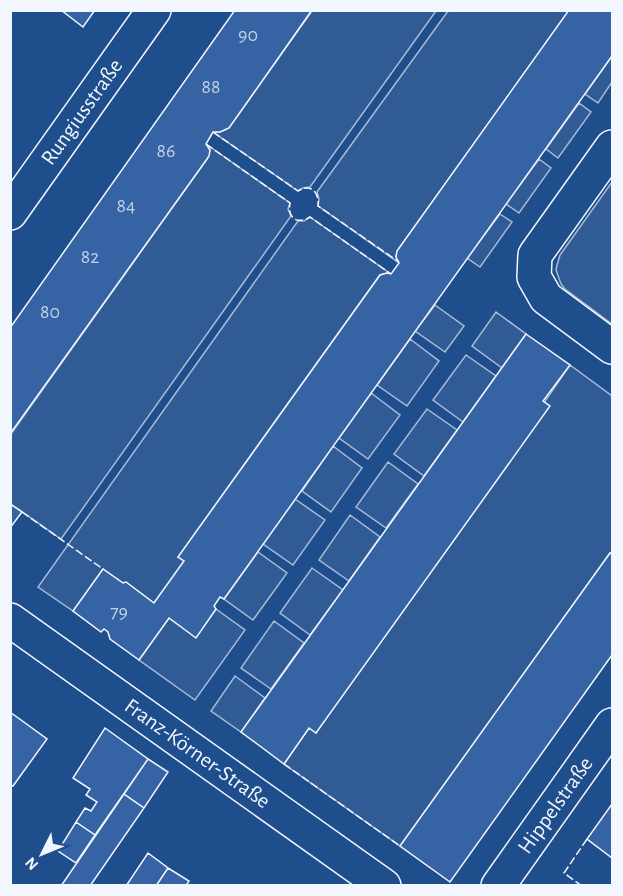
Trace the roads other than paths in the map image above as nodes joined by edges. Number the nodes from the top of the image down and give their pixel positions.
1 (154, 10) edge
2 (612, 147) edge
3 (10, 213) edge
4 (612, 347) edge
5 (10, 620) edge
6 (612, 725) edge
7 (384, 885) edge
8 (498, 885) edge

1 - 3 street, Rungiusstraße
2 - 4 street
5 - 7 street, Franz-Körner-Straße
6 - 8 street, Hippelstraße

